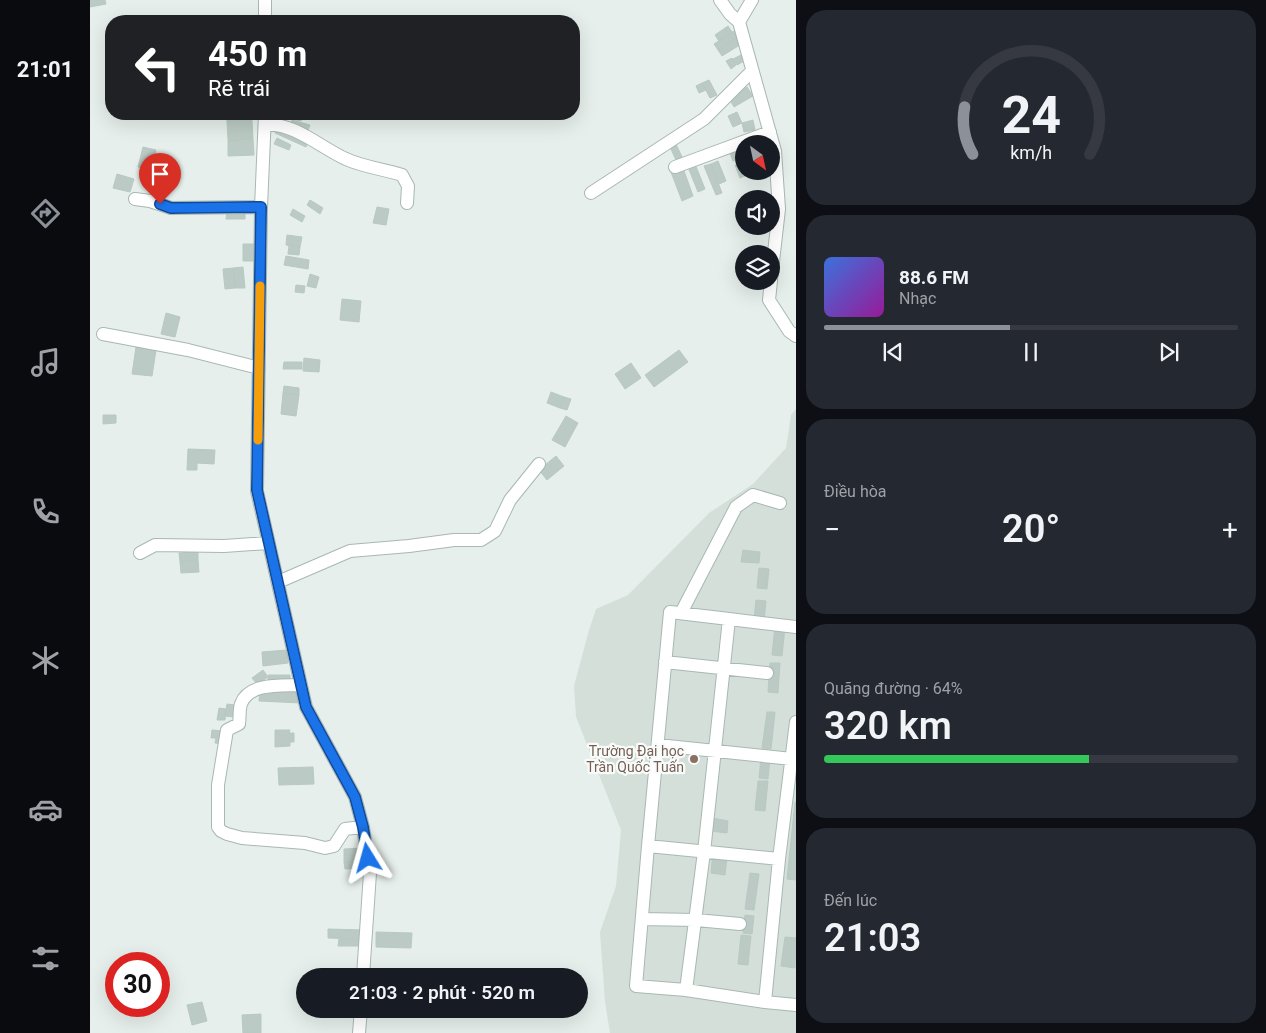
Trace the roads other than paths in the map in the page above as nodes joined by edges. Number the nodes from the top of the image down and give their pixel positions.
1 (265, 0) edge
2 (720, 0) edge
3 (752, 0) edge
4 (265, 15) edge
5 (739, 22) junction
6 (752, 71) junction
7 (265, 120) edge
8 (770, 132) junction
9 (675, 167) dead end
10 (591, 193) dead end
11 (135, 198) dead end
12 (407, 203) dead end
13 (261, 207) junction
14 (775, 245) edge
15 (770, 290) edge
16 (103, 334) dead end
17 (796, 336) edge
18 (259, 368) junction
19 (539, 464) dead end
20 (780, 503) dead end
21 (268, 543) junction
22 (140, 553) dead end
23 (278, 582) junction
24 (681, 613) junction
25 (729, 619) junction
26 (796, 627) edge
27 (665, 662) junction
28 (723, 670) junction
29 (767, 674) dead end
30 (301, 685) junction
31 (796, 722) edge
32 (658, 745) junction
33 (715, 751) junction
34 (792, 760) junction
35 (792, 793) edge
36 (363, 827) junction
37 (648, 846) junction
38 (704, 852) junction
39 (779, 859) junction
40 (642, 919) junction
41 (696, 920) junction
42 (740, 924) dead end
43 (364, 968) edge
44 (686, 990) junction
45 (764, 1002) junction
46 (796, 1005) edge
47 (360, 1018) edge
48 (359, 1033) edge

1 - 4 street
2 - 5 street
3 - 5 street
5 - 6 street
6 - 8 street
6 - 10 street
7 - 12 street
7 - 13 street
8 - 9 street
8 - 14 street
11 - 13 street
13 - 18 street
15 - 17 street
16 - 18 street
18 - 21 street
19 - 23 street
20 - 24 street
21 - 22 street
21 - 23 street
23 - 30 street
24 - 25 street
24 - 27 street
25 - 26 street
25 - 28 street
27 - 28 street
27 - 32 street
28 - 29 street
28 - 33 street
30 - 36 street
30 - 36 street
31 - 34 street
32 - 33 street
32 - 37 street
33 - 34 street
33 - 38 street
34 - 35 street
35 - 39 street
36 - 43 street
37 - 38 street
37 - 40 street
38 - 39 street
38 - 41 street
39 - 45 street
40 - 41 street
40 - 44 street
41 - 42 street
41 - 44 street
44 - 45 street
45 - 46 street
47 - 48 street

